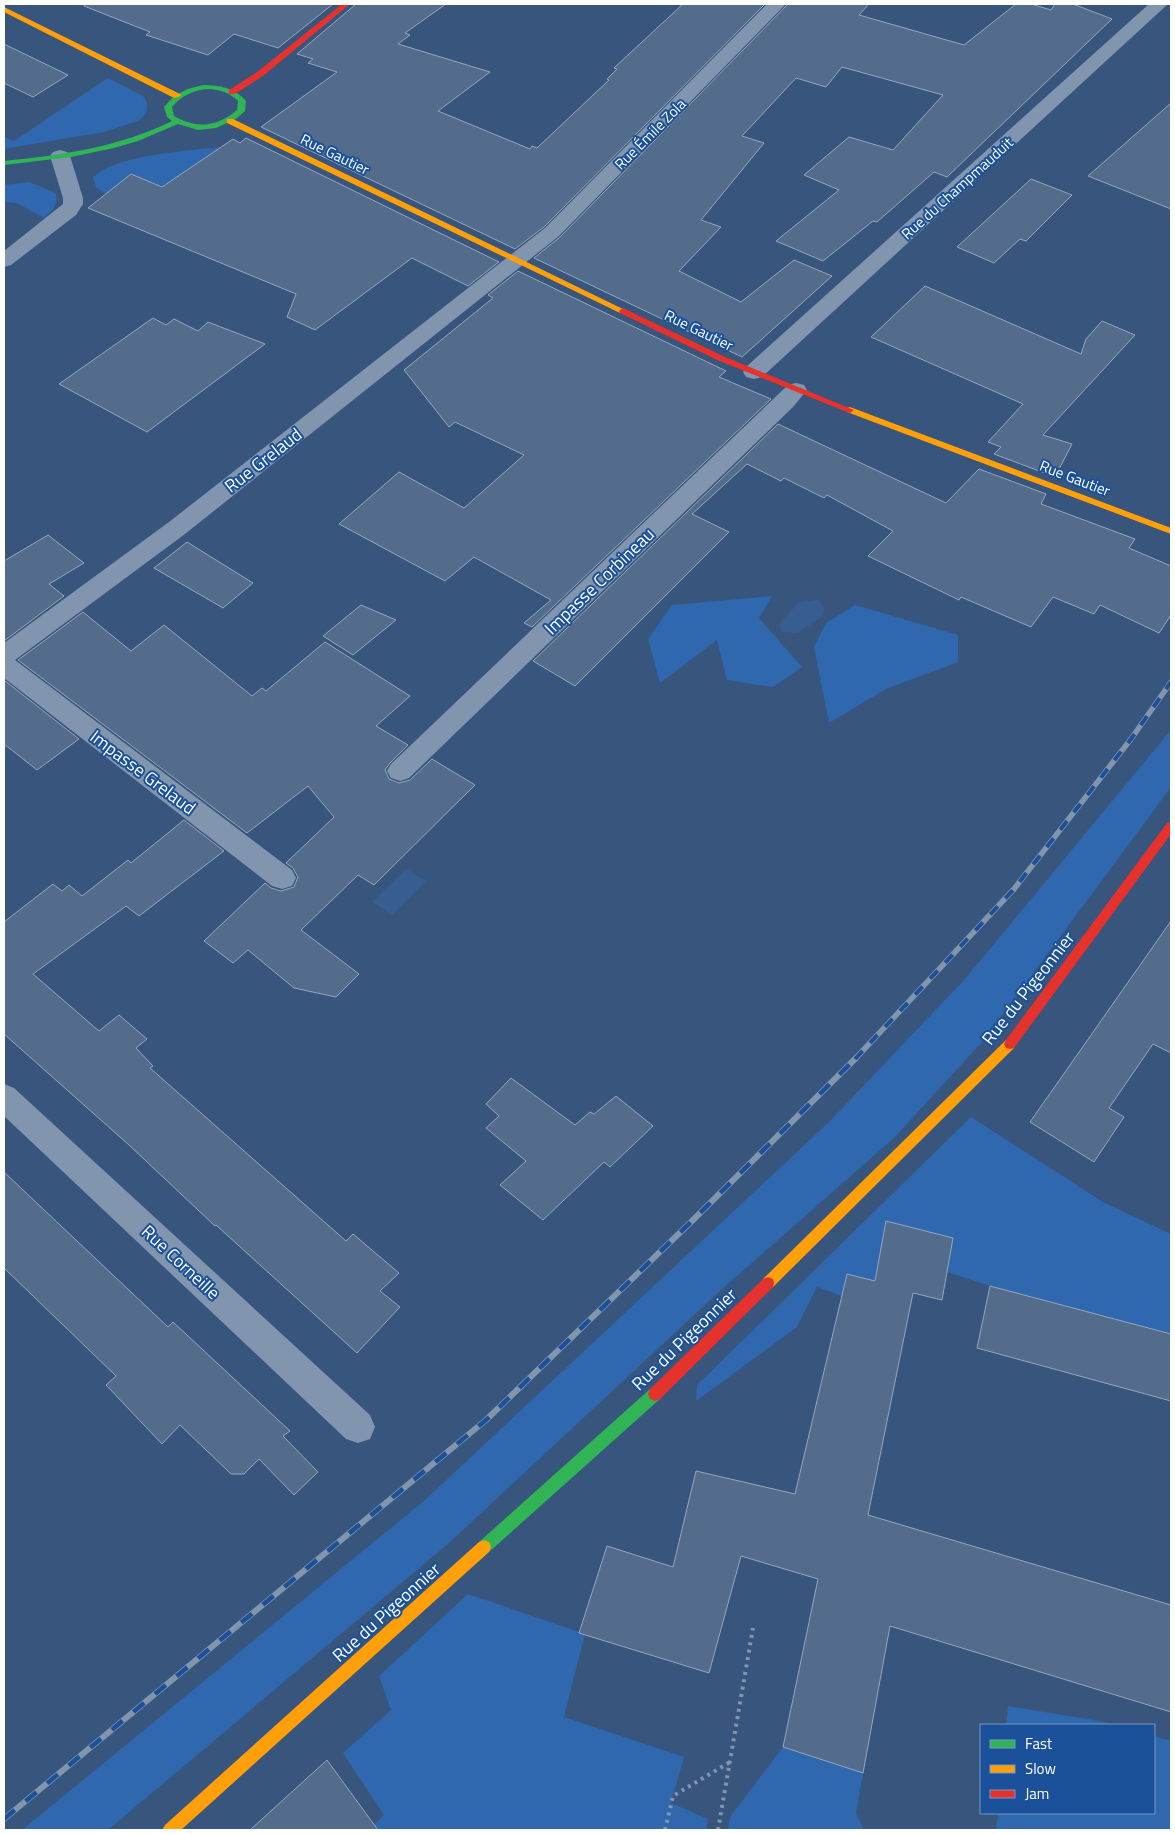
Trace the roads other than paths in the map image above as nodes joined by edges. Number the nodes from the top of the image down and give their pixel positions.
1 (346, 4) edge
2 (777, 4) edge
3 (1159, 4) edge
4 (4, 9) edge
5 (232, 92) junction
6 (177, 96) junction
7 (230, 121) junction
8 (176, 122) junction
9 (60, 156) junction
10 (4, 163) edge
11 (519, 260) junction
12 (4, 261) edge
13 (754, 372) junction
14 (796, 390) junction
15 (1171, 531) edge
16 (4, 656) edge
17 (4, 665) edge
18 (400, 770) dead end
19 (1171, 826) edge
20 (282, 878) dead end
21 (4, 1097) edge
22 (358, 1427) dead end
23 (170, 1830) edge

1 - 5 street
2 - 11 street, Rue Émile Zola
3 - 13 street, Rue du Champmauduit
4 - 6 street
5 - 6 street
5 - 7 street
6 - 8 street
7 - 8 street
7 - 11 street, Rue Gautier
8 - 9 street
9 - 10 street
9 - 12 street
11 - 13 street, Rue Gautier
11 - 16 street, Rue Grelaud
13 - 14 street, Rue Gautier
14 - 15 street, Rue Gautier
14 - 18 street, Impasse Corbineau
17 - 20 street, Impasse Grelaud
19 - 23 street, Rue du Pigeonnier
21 - 22 street, Rue Corneille

